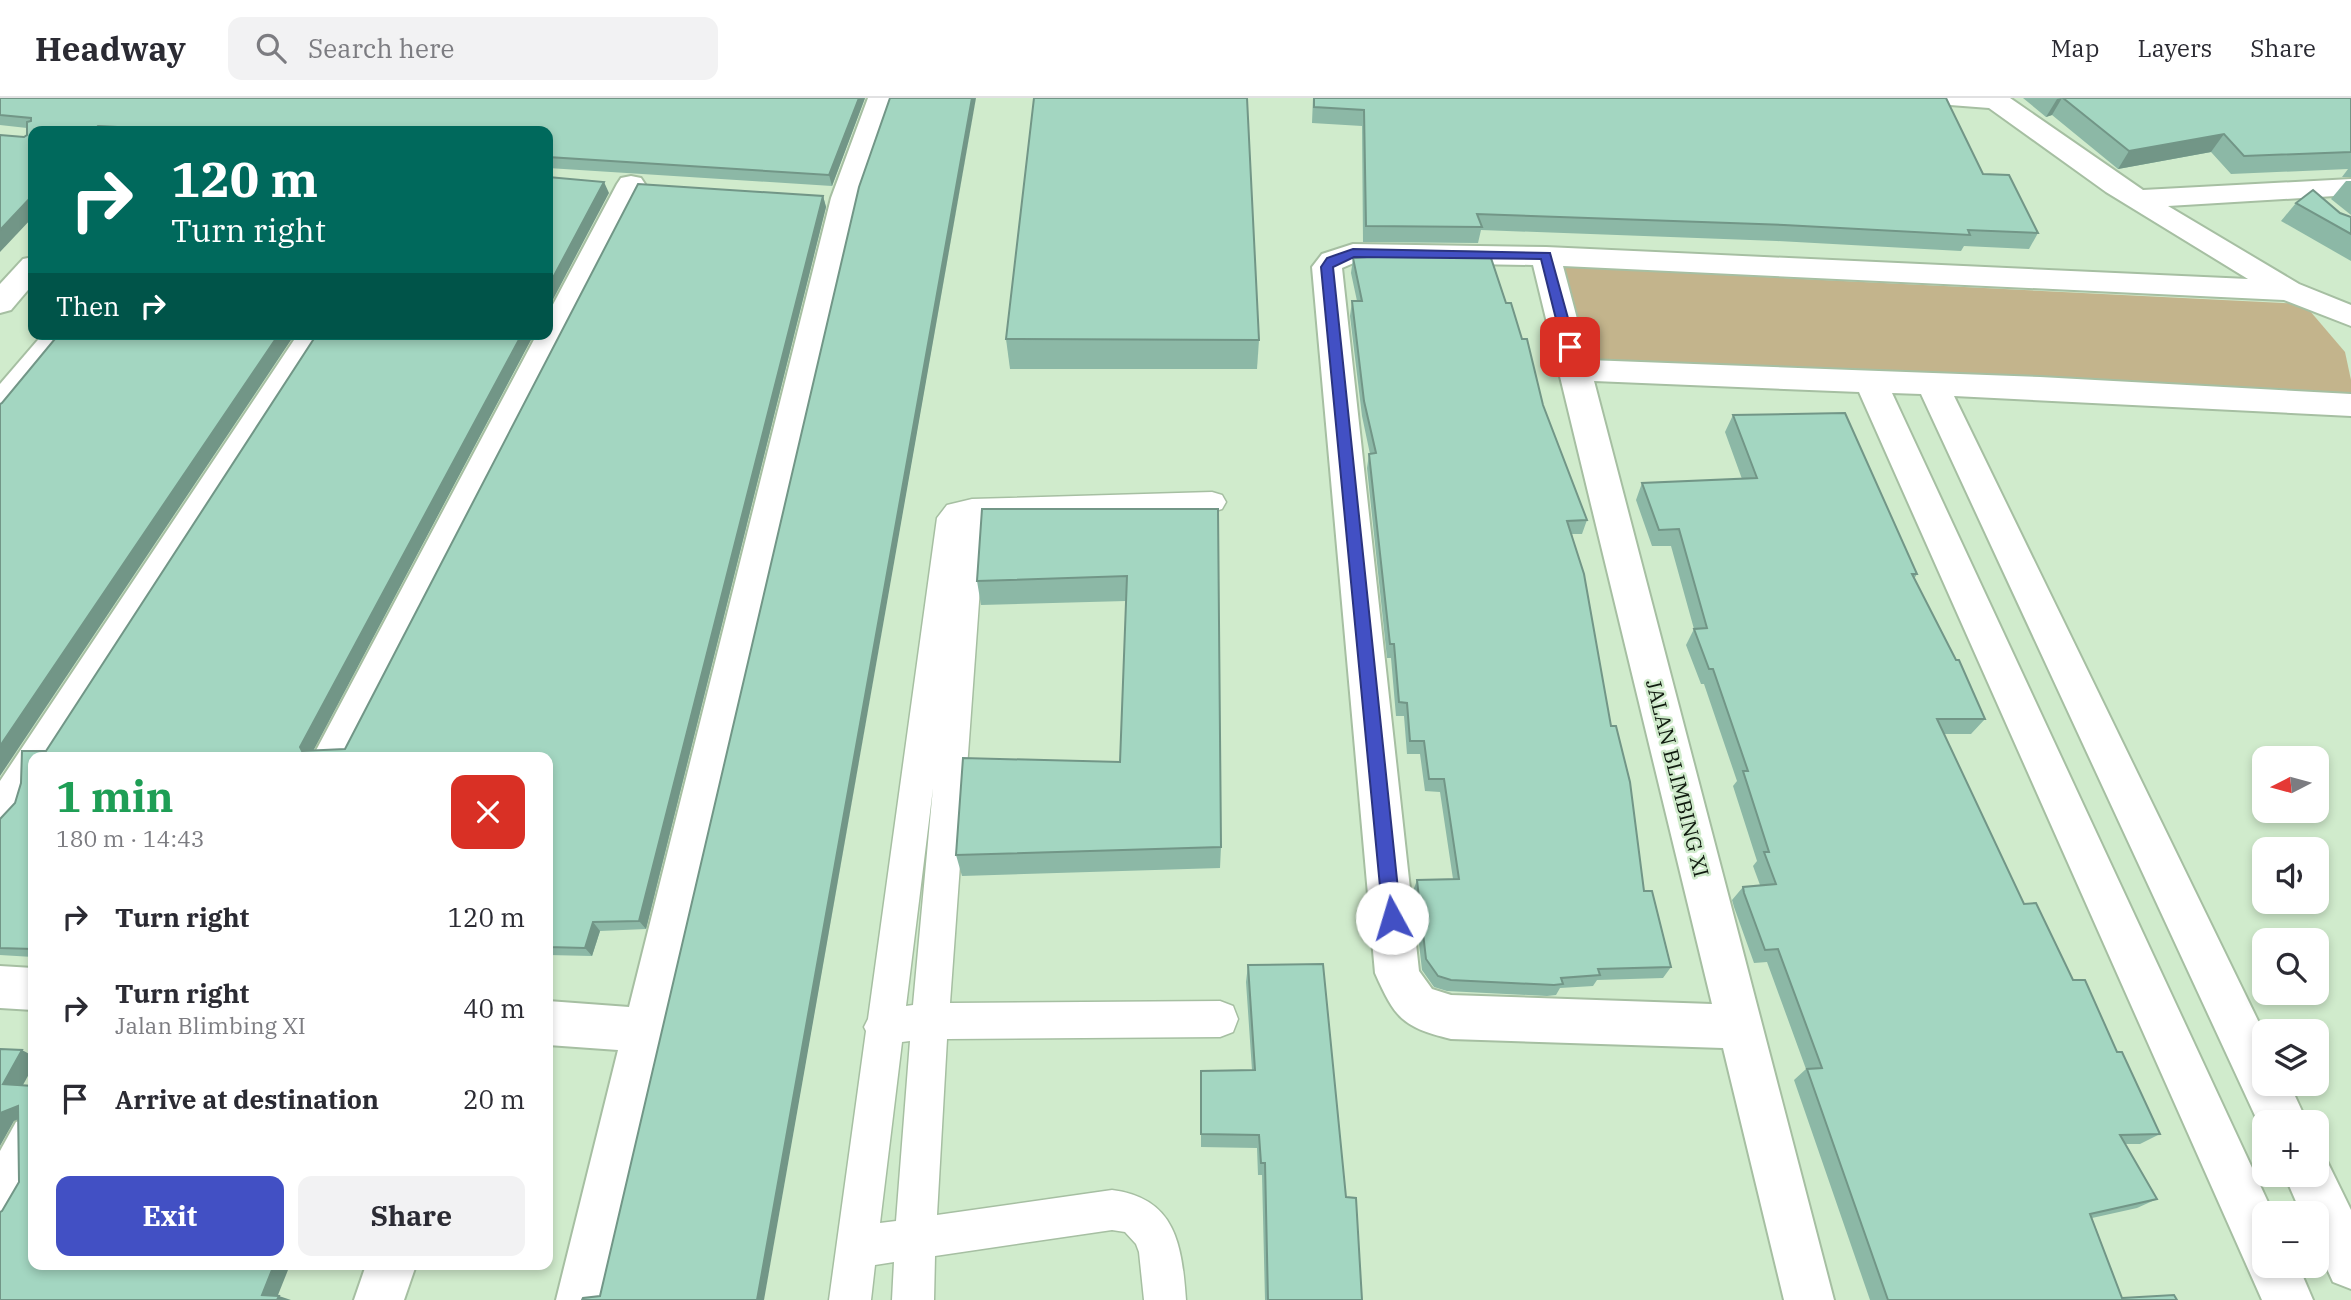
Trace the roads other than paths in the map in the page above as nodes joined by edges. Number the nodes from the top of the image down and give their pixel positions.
1 (881, 98) edge
2 (1946, 98) edge
3 (1995, 99) edge
4 (631, 184) dead end
5 (2351, 187) edge
6 (2298, 188) junction
7 (2127, 193) junction
8 (2323, 211) edge
9 (1546, 256) junction
10 (28, 272) edge
11 (2288, 291) junction
12 (0, 303) edge
13 (2340, 313) edge
14 (553, 334) edge
15 (55, 340) edge
16 (310, 340) edge
17 (550, 340) edge
18 (2351, 341) edge
19 (1576, 370) junction
20 (1872, 384) junction
21 (1933, 385) junction
22 (0, 405) edge
23 (2351, 405) edge
24 (1212, 502) dead end
25 (972, 509) junction
26 (41, 752) edge
27 (335, 752) edge
28 (28, 772) edge
29 (0, 815) edge
30 (0, 987) edge
31 (28, 989) edge
32 (1220, 1019) dead end
33 (930, 1021) junction
34 (553, 1023) edge
35 (883, 1027) junction
36 (1741, 1027) junction
37 (647, 1030) junction
38 (2252, 1056) edge
39 (28, 1148) edge
40 (2314, 1187) edge
41 (0, 1199) edge
42 (2252, 1222) edge
43 (915, 1238) junction
44 (857, 1247) junction
45 (2351, 1264) edge
46 (389, 1270) edge
47 (2278, 1278) edge
48 (379, 1300) edge
49 (581, 1300) edge
50 (850, 1300) edge
51 (914, 1300) edge
52 (1165, 1300) edge
53 (1808, 1300) edge
54 (2288, 1300) edge

1 - 37 street
2 - 3 street
3 - 7 street
4 - 14 street
5 - 6 street
6 - 7 street
6 - 8 street
7 - 11 street
9 - 11 street
9 - 19 street, JALAN BLIMBING XI
9 - 36 street
10 - 12 street
11 - 13 street
13 - 18 street
15 - 22 street
16 - 26 street
17 - 27 street
19 - 20 street
19 - 36 street, JALAN BLIMBING XI
20 - 21 street
20 - 42 street
21 - 23 street
21 - 38 street
24 - 25 lane
25 - 33 lane
25 - 35 lane
28 - 29 street
30 - 31 street
32 - 33 lane
33 - 35 lane
33 - 43 lane
34 - 37 street
35 - 44 lane
36 - 53 street, JALAN BLIMBING XI
37 - 49 street
39 - 41 street
40 - 45 street
43 - 44 lane
43 - 51 lane
43 - 52 lane
44 - 50 lane
46 - 48 street
47 - 54 street

